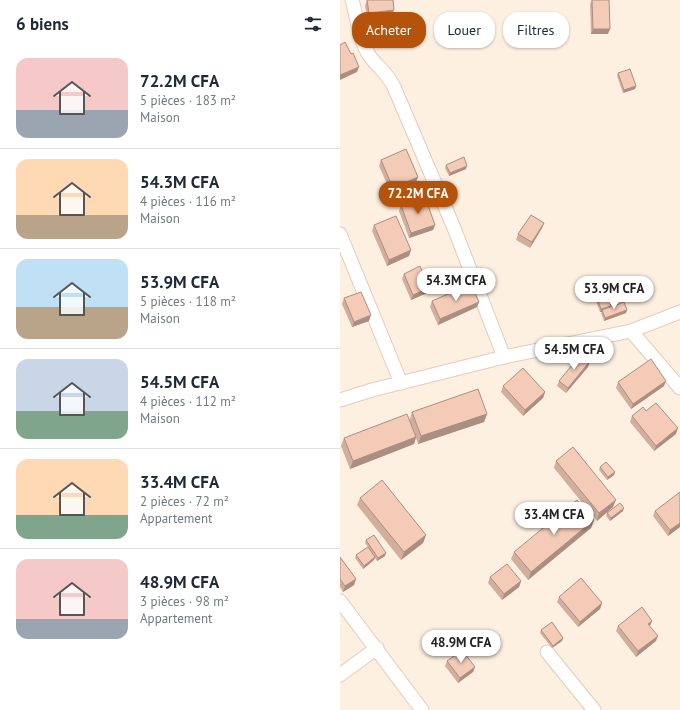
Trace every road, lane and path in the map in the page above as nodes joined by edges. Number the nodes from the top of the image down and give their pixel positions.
1 (352, 0) edge
2 (340, 234) edge
3 (680, 312) edge
4 (631, 330) junction
5 (504, 357) junction
6 (401, 383) junction
7 (680, 388) edge
8 (340, 400) edge
9 (340, 601) edge
10 (376, 648) junction
11 (547, 652) dead end
12 (340, 675) edge
13 (422, 710) edge
14 (594, 710) edge

1 - 5 street
2 - 6 street
3 - 4 street
4 - 5 street
4 - 7 street
5 - 6 street
6 - 8 street
9 - 10 street
10 - 12 street
10 - 13 street
11 - 14 street

